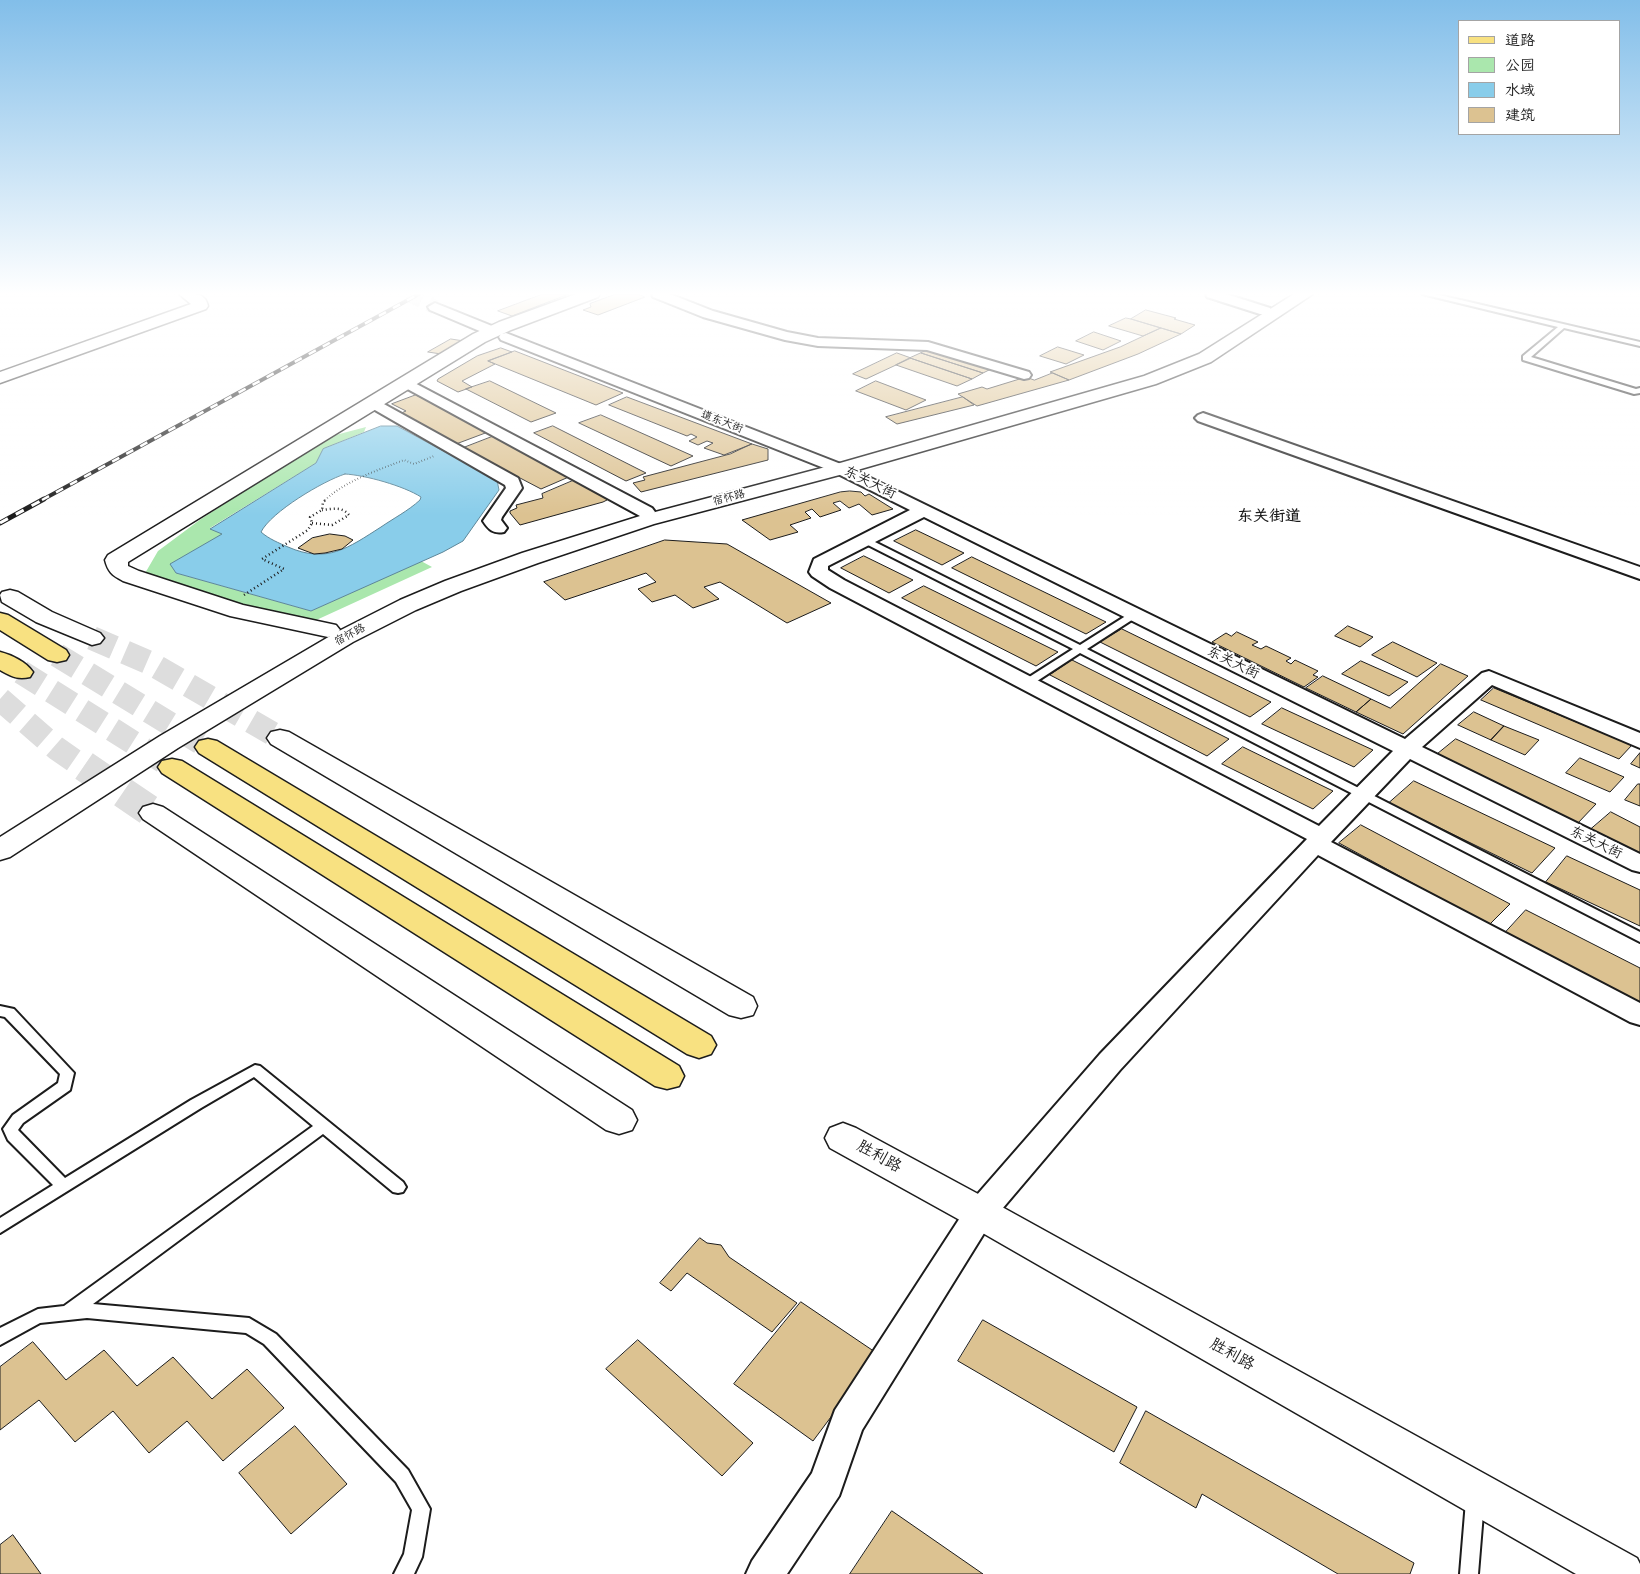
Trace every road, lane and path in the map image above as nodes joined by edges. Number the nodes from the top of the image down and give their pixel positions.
1 (29, 367) edge
2 (432, 367) edge
3 (583, 367) edge
4 (999, 367) edge
5 (1157, 367) edge
6 (1181, 367) edge
7 (1557, 367) edge
8 (1024, 375) dead end
9 (0, 378) edge
10 (407, 383) junction
11 (1640, 390) edge
12 (373, 403) junction
13 (1203, 418) dead end
14 (439, 453) dead end
15 (833, 466) junction
16 (322, 510) junction
17 (924, 510) junction
18 (646, 512) junction
19 (312, 524) junction
20 (498, 528) dead end
21 (864, 540) junction
22 (1640, 573) edge
23 (243, 596) dead end
24 (10, 597) dead end
25 (1135, 614) junction
26 (0, 620) edge
27 (328, 630) junction
28 (92, 638) tunnel mouth
29 (1080, 649) junction
30 (57, 655) tunnel mouth
31 (0, 659) edge
32 (21, 672) tunnel mouth
33 (1027, 683) junction
34 (280, 738) tunnel mouth
35 (1640, 741) edge
36 (166, 747) junction
37 (208, 747) tunnel mouth
38 (1407, 749) junction
39 (1362, 795) junction
40 (153, 813) tunnel mouth
41 (1319, 841) junction
42 (2, 842) edge
43 (1640, 864) edge
44 (1640, 937) edge
45 (741, 1006) dead end
46 (0, 1011) edge
47 (1640, 1016) edge
48 (699, 1045) dead end
49 (667, 1076) dead end
50 (619, 1120) dead end
51 (323, 1126) junction
52 (843, 1138) dead end
53 (63, 1186) junction
54 (398, 1187) dead end
55 (980, 1213) junction
56 (0, 1226) edge
57 (68, 1313) junction
58 (0, 1337) edge
59 (1476, 1493) junction
60 (402, 1574) edge
61 (765, 1574) edge
62 (1469, 1574) edge
63 (1621, 1574) edge

1 - 9 main road
2 - 10 main road
3 - 15 street, 道东大街
4 - 8 street
5 - 15 main road, 宿怀路
6 - 15 main road, 宿怀路
7 - 11 lane
10 - 12 main road
10 - 18 street
12 - 20 street
12 - 27 main road
13 - 22 street
14 - 16 path
15 - 17 street, 东关大街
15 - 18 main road, 宿怀路
15 - 36 main road, 宿怀路
16 - 19 path
16 - 19 path
17 - 21 street
17 - 25 street, 东关大街
18 - 27 main road, 宿怀路
19 - 23 path
21 - 29 lane
21 - 33 street
24 - 28 main road
25 - 29 lane
25 - 38 street, 东关大街
26 - 30 main road
27 - 36 main road, 宿怀路
29 - 33 lane
29 - 39 lane
31 - 32 main road
33 - 41 street
34 - 45 main road
35 - 38 street
36 - 42 main road
36 - 49 main road
37 - 48 main road
38 - 39 street
38 - 43 street, 东关大街
39 - 41 street
39 - 44 lane
40 - 50 main road
41 - 47 street
41 - 55 street
46 - 53 lane
51 - 53 lane
51 - 54 lane
51 - 57 lane
52 - 55 main road, 胜利路
53 - 56 lane
55 - 59 main road, 胜利路
55 - 61 street
57 - 58 lane
57 - 60 lane
59 - 62 lane
59 - 63 main road, 胜利路

